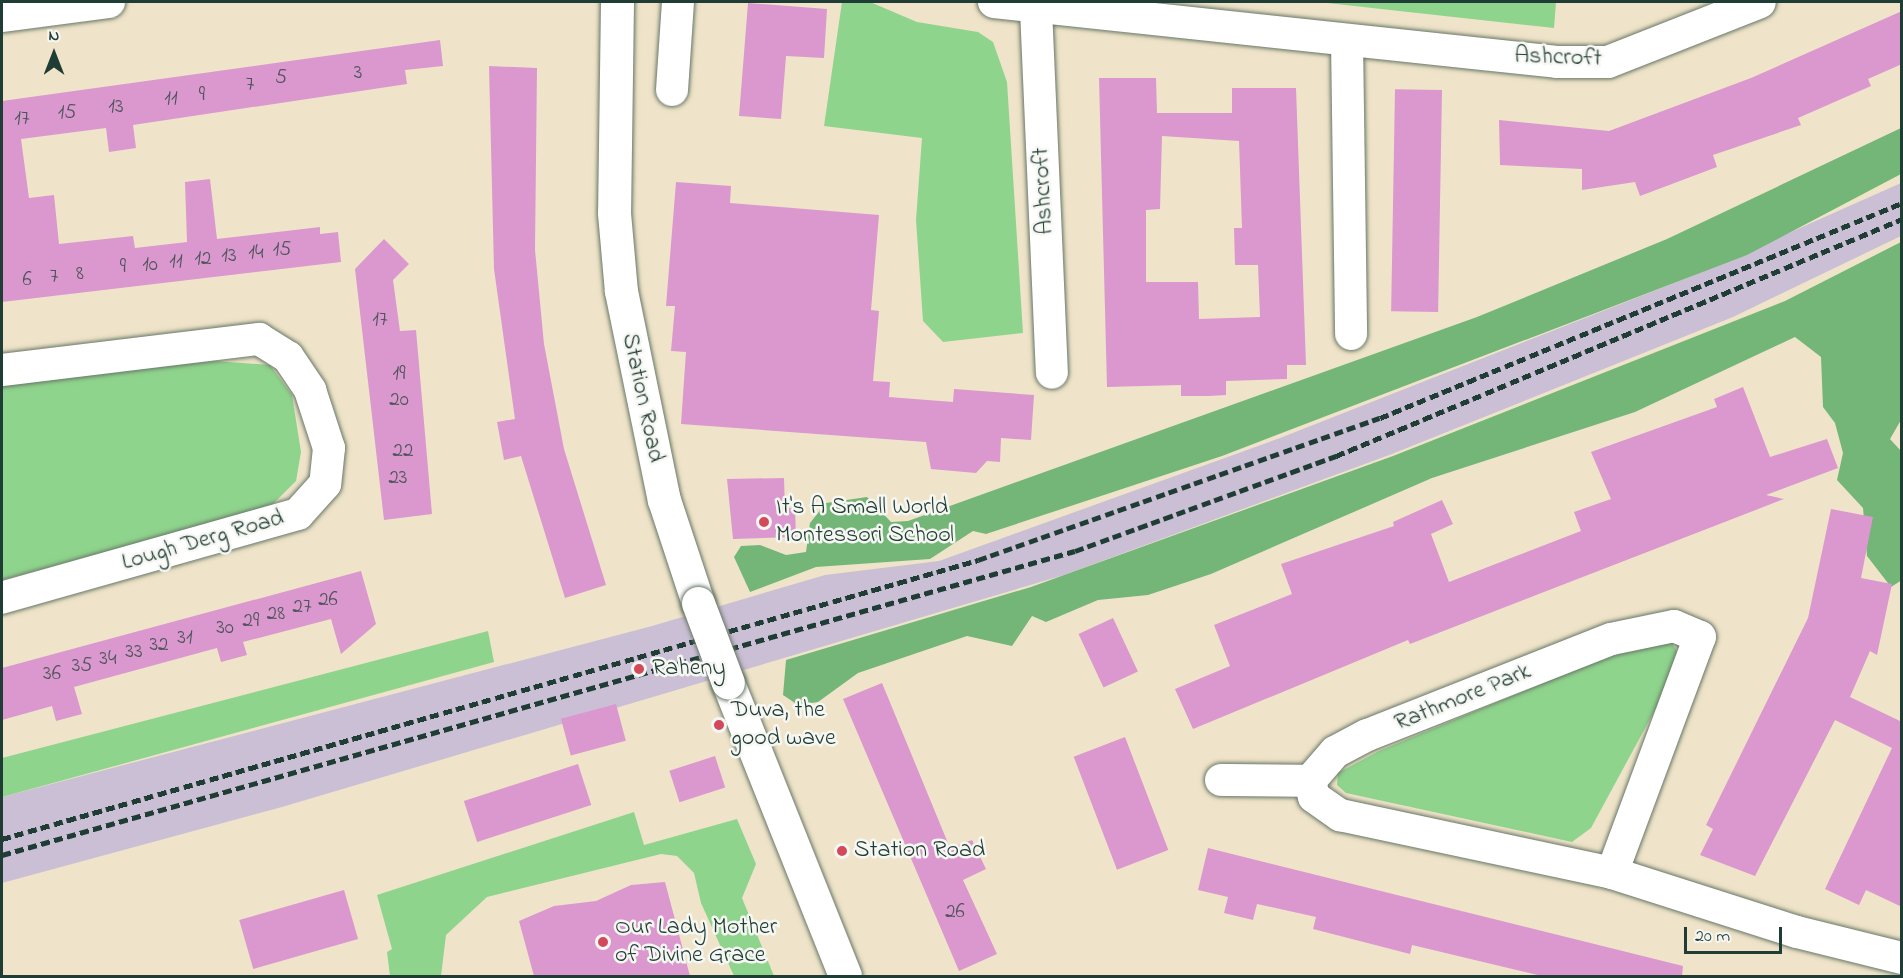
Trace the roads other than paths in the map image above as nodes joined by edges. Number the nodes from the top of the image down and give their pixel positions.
1 (109, 2) edge
2 (617, 2) edge
3 (678, 2) edge
4 (994, 2) edge
5 (1760, 2) edge
6 (1036, 9) junction
7 (1185, 11) edge
8 (2, 16) edge
9 (1347, 40) junction
10 (672, 90) dead end
11 (1351, 334) dead end
12 (2, 370) edge
13 (1052, 373) dead end
14 (2, 598) edge
15 (1221, 780) dead end
16 (1310, 781) junction
17 (1612, 873) junction
18 (1902, 958) edge
19 (845, 976) edge

1 - 8 street
2 - 19 main road, Station Road, bridge
3 - 10 street
4 - 6 street, Ashcroft
5 - 9 street, Ashcroft
6 - 7 street, Ashcroft
6 - 13 street, Ashcroft
7 - 9 street, Ashcroft
9 - 11 street
12 - 14 street, Lough Derg Road
15 - 16 street
16 - 17 street
16 - 17 street, Rathmore Park
17 - 18 street

